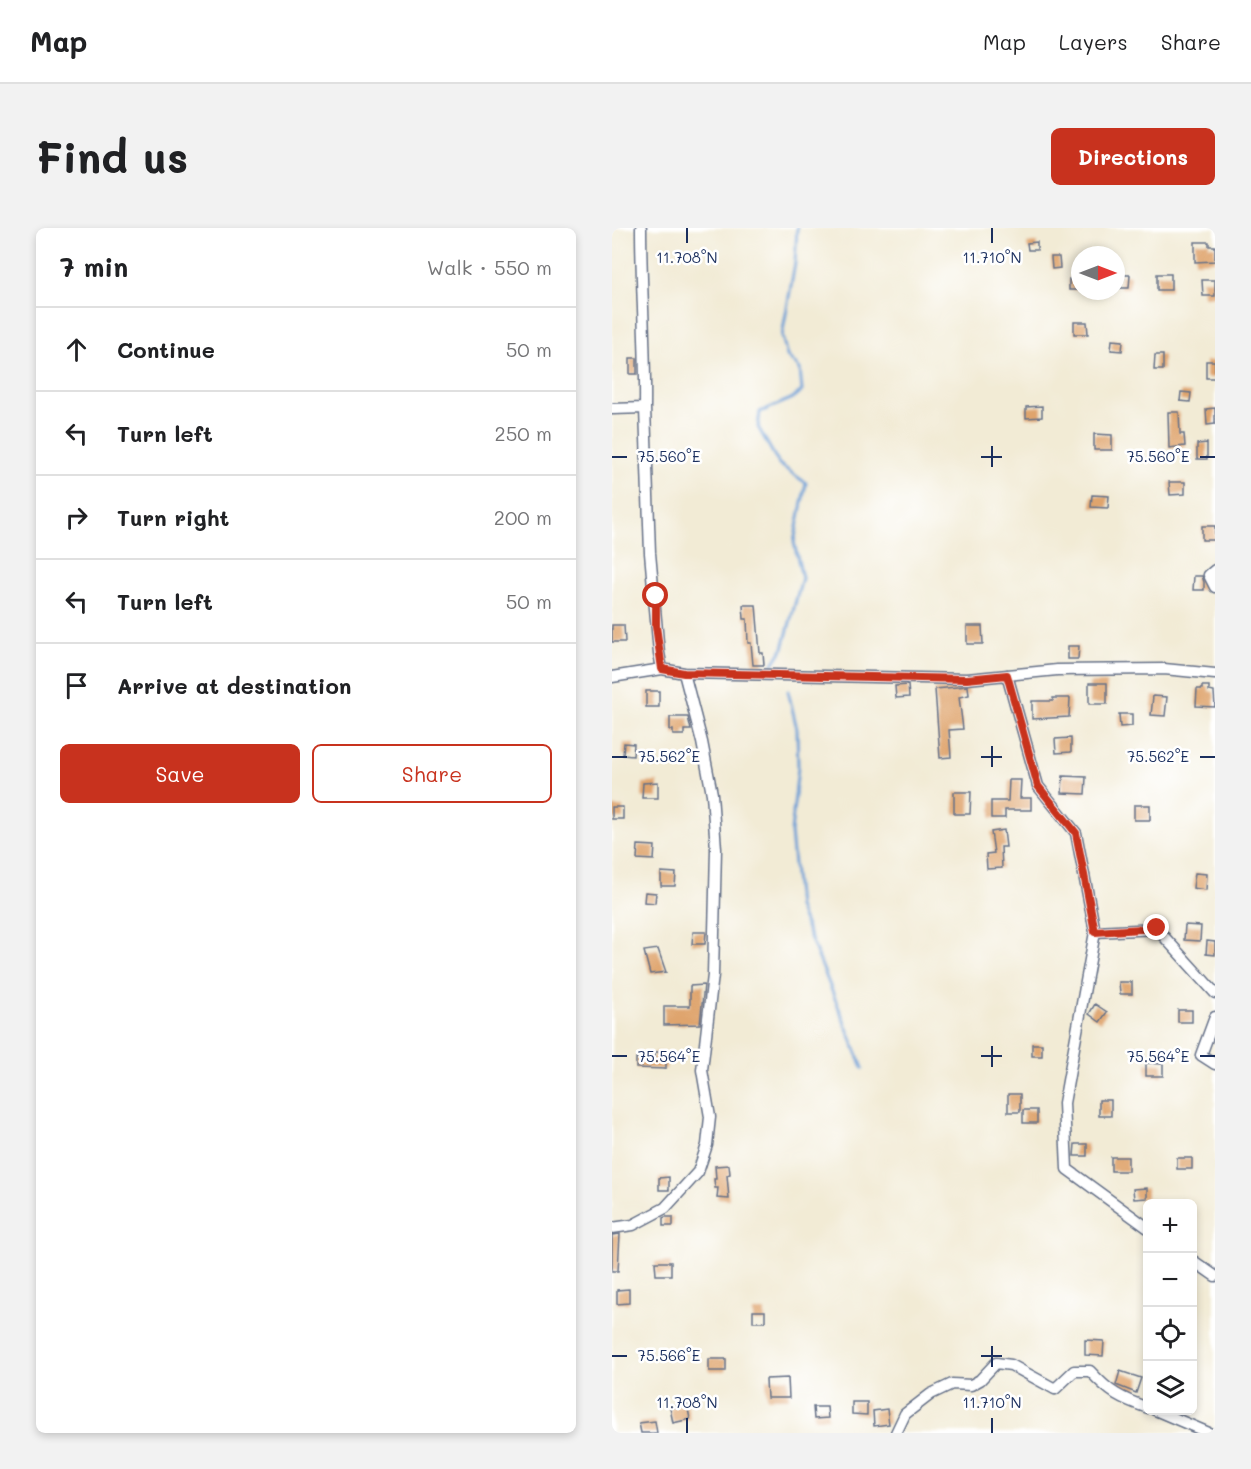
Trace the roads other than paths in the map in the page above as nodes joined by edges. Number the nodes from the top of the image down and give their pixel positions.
1 (641, 228) edge
2 (645, 408) junction
3 (612, 409) edge
4 (1215, 570) edge
5 (1215, 587) edge
6 (662, 669) junction
7 (684, 673) junction
8 (1215, 674) edge
9 (1007, 675) junction
10 (612, 677) edge
11 (1095, 932) junction
12 (1215, 993) edge
13 (1215, 1017) edge
14 (1215, 1064) edge
15 (1143, 1224) edge
16 (612, 1228) edge
17 (1197, 1263) edge
18 (1215, 1276) edge
19 (1143, 1406) edge
20 (1167, 1415) edge
21 (896, 1433) edge
22 (1209, 1433) edge

1 - 2 street
2 - 3 street
2 - 6 street
4 - 5 street
6 - 7 street
6 - 10 street
7 - 9 street
7 - 16 street
8 - 9 street
9 - 11 street
11 - 12 street
11 - 15 street
13 - 14 street
17 - 18 street
19 - 21 street
20 - 22 street

